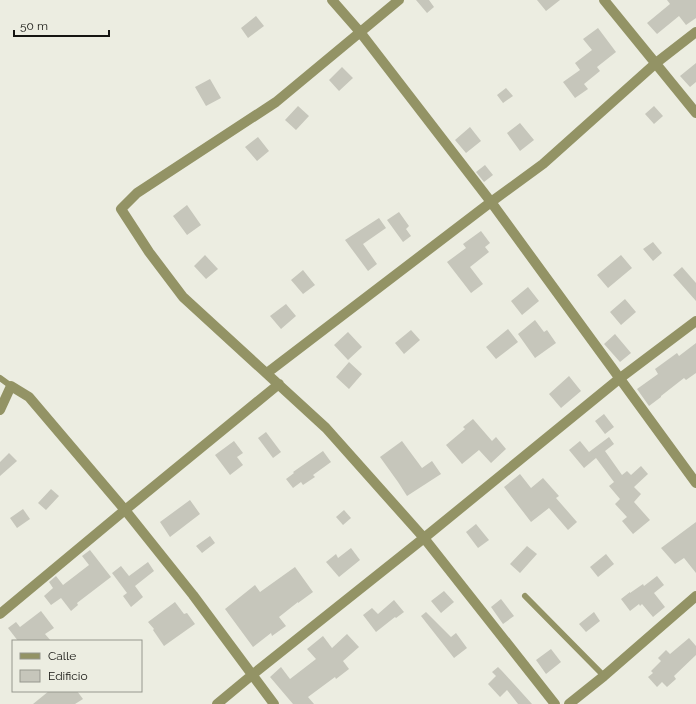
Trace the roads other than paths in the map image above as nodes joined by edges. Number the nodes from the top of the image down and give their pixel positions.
1 (332, 0) edge
2 (398, 0) edge
3 (604, 0) edge
4 (360, 32) junction
5 (696, 32) edge
6 (656, 63) junction
7 (696, 113) edge
8 (491, 202) junction
9 (696, 321) edge
10 (266, 373) junction
11 (0, 378) edge
12 (619, 379) junction
13 (279, 384) junction
14 (11, 386) junction
15 (0, 410) edge
16 (696, 483) edge
17 (124, 510) junction
18 (424, 538) junction
19 (525, 596) dead end
20 (696, 596) edge
21 (0, 614) edge
22 (252, 675) junction
23 (604, 676) junction
24 (217, 704) edge
25 (274, 704) edge
26 (555, 704) edge
27 (569, 704) edge

1 - 4 street
2 - 4 street
3 - 6 street
4 - 8 street
4 - 10 street
5 - 6 street
6 - 7 street
6 - 8 street
8 - 10 street
8 - 12 street
9 - 12 street
10 - 13 street
11 - 14 lane
12 - 16 street
12 - 18 street
13 - 17 street
13 - 18 street
14 - 15 street
14 - 17 street
17 - 21 street
17 - 22 street
18 - 22 street
18 - 26 street
19 - 23 lane
20 - 23 street
22 - 24 street
22 - 25 street
23 - 27 street

